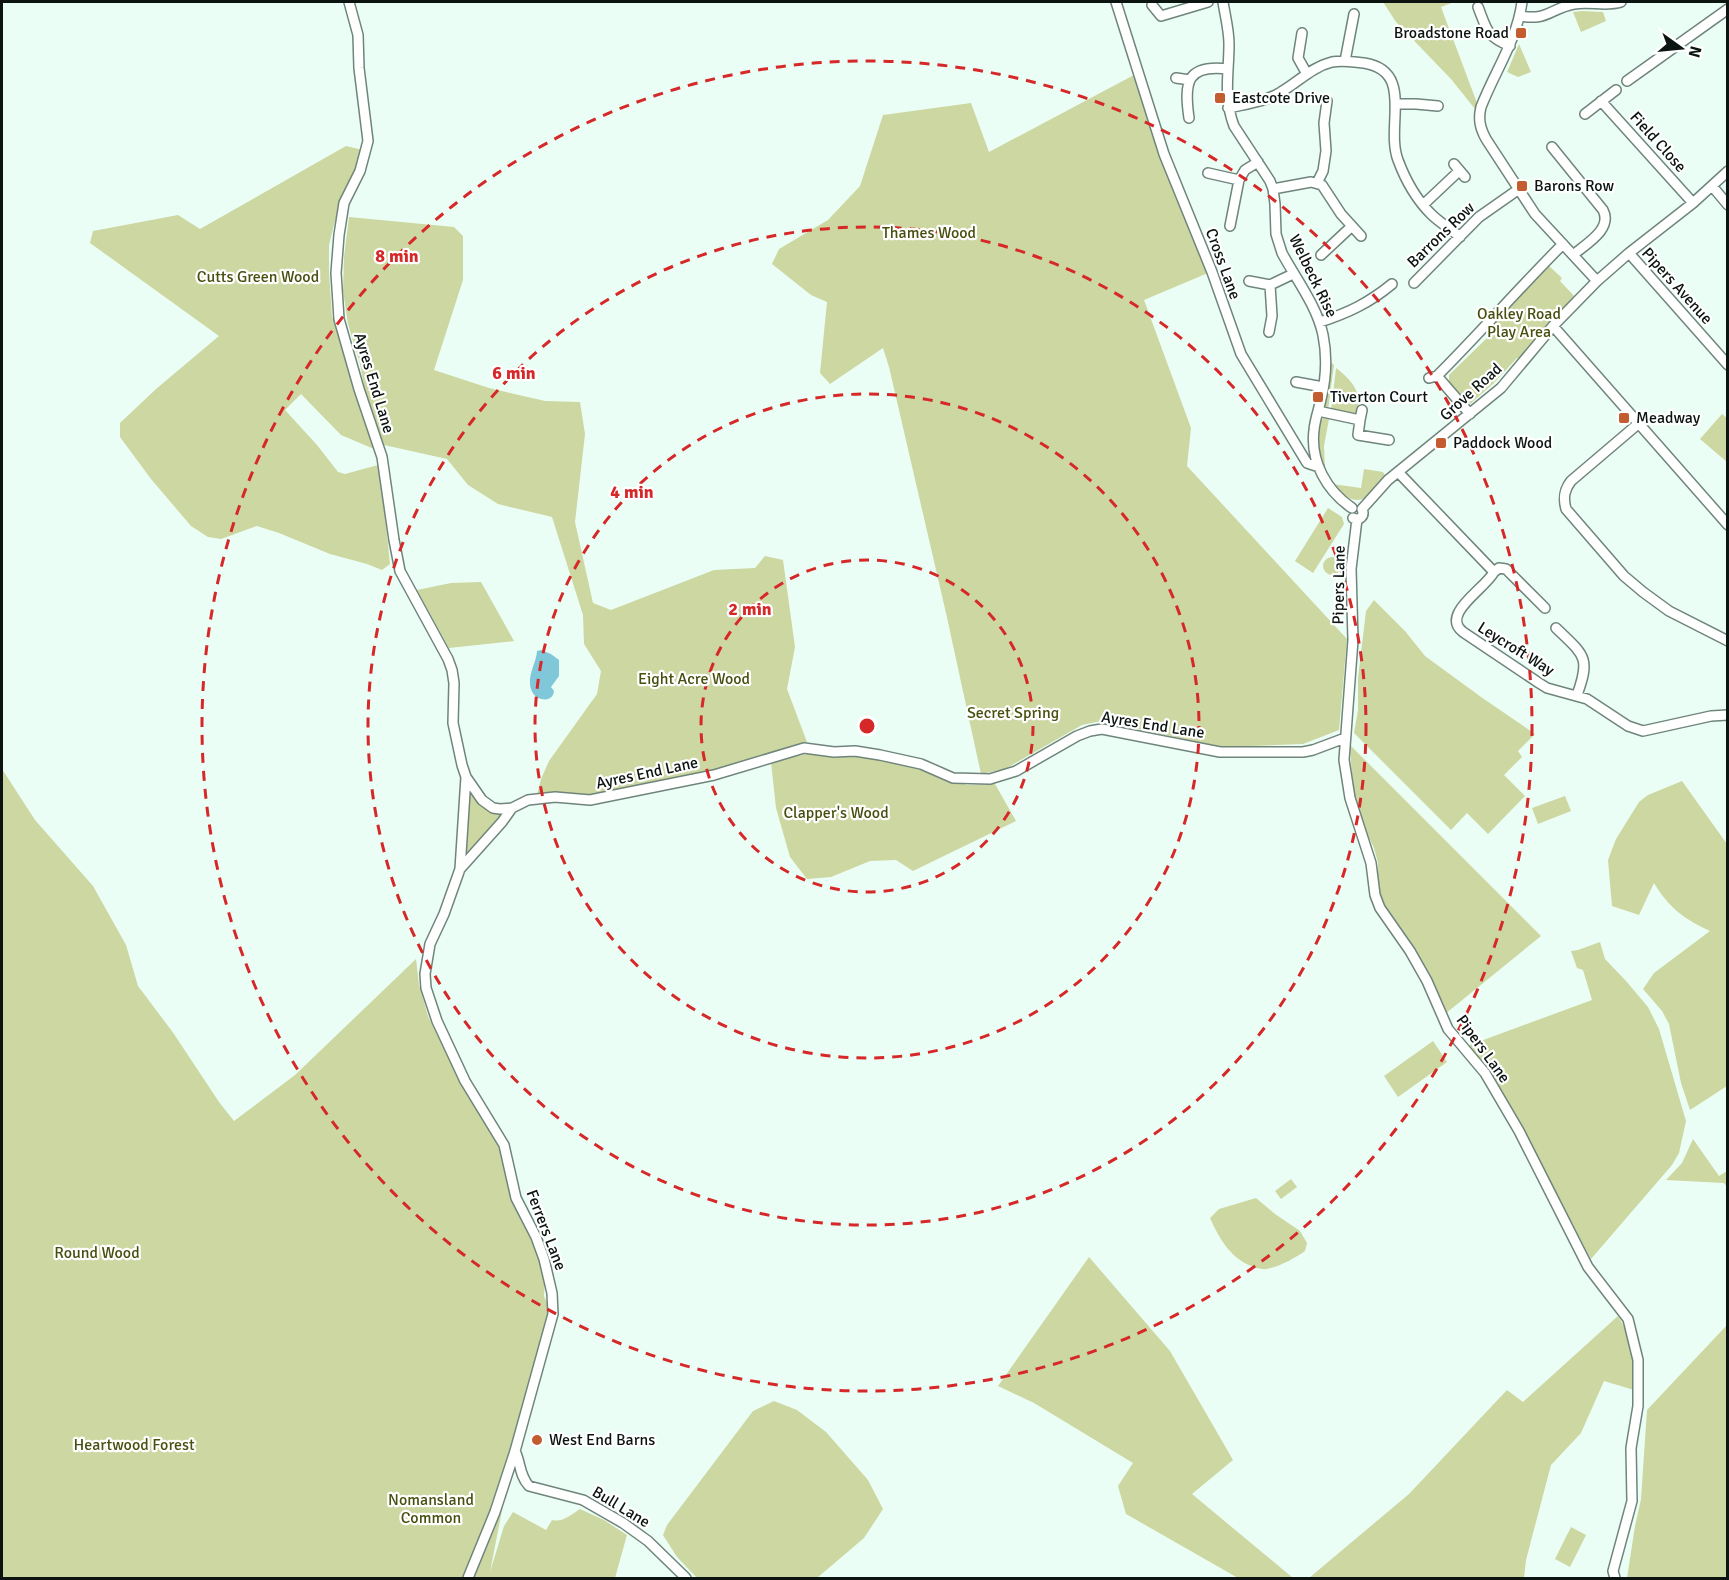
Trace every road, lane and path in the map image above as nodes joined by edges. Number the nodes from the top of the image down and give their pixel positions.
1 (349, 2) edge
2 (1116, 2) edge
3 (1208, 2) edge
4 (1223, 2) edge
5 (1522, 2) edge
6 (1622, 2) edge
7 (1152, 5) dead end
8 (1478, 7) dead end
9 (1728, 9) edge
10 (1354, 14) dead end
11 (1520, 16) junction
12 (1302, 33) dead end
13 (1510, 46) junction
14 (1345, 61) junction
15 (1228, 69) junction
16 (1307, 74) junction
17 (1176, 78) dead end
18 (1190, 80) junction
19 (1627, 81) dead end
20 (1616, 90) dead end
21 (1327, 101) dead end
22 (1601, 101) junction
23 (1396, 104) junction
24 (1438, 106) dead end
25 (1228, 108) junction
26 (1585, 114) dead end
27 (1189, 118) dead end
28 (1552, 147) dead end
29 (1258, 162) junction
30 (1459, 171) dead end
31 (1728, 171) edge
32 (1208, 173) dead end
33 (1239, 180) junction
34 (1317, 183) junction
35 (1712, 186) junction
36 (1273, 189) junction
37 (1519, 189) junction
38 (1693, 203) junction
39 (1423, 204) junction
40 (1728, 205) edge
41 (1230, 226) dead end
42 (1352, 226) junction
43 (1361, 236) dead end
44 (1460, 237) junction
45 (1563, 244) junction
46 (1629, 254) junction
47 (1321, 255) dead end
48 (1573, 255) junction
49 (1293, 274) junction
50 (1250, 281) dead end
51 (1598, 281) junction
52 (1414, 283) dead end
53 (1392, 284) dead end
54 (1270, 285) junction
55 (1320, 322) junction
56 (1553, 326) junction
57 (1269, 332) dead end
58 (1728, 365) edge
59 (1296, 382) dead end
60 (1323, 387) junction
61 (1362, 410) dead end
62 (1318, 411) junction
63 (1470, 414) junction
64 (1360, 420) junction
65 (1638, 424) junction
66 (1389, 440) dead end
67 (1319, 467) junction
68 (1398, 472) junction
69 (1357, 509) junction
70 (1357, 519) joint
71 (1728, 525) edge
72 (1494, 572) junction
73 (1545, 608) dead end
74 (1556, 628) dead end
75 (1728, 641) edge
76 (1577, 695) junction
77 (1728, 715) edge
78 (1345, 738) junction
79 (466, 777) junction
80 (512, 808) junction
81 (460, 869) junction
82 (515, 1451) junction
83 (468, 1578) edge
84 (686, 1578) edge
85 (1615, 1578) edge

1 - 79 street, Ayres End Lane
2 - 67 street, Cross Lane
3 - 7 street
4 - 15 street, Welbeck Rise
5 - 11 street
6 - 11 street
8 - 13 street
9 - 19 street
10 - 14 street
11 - 13 street
12 - 16 street
13 - 37 street
14 - 16 street
14 - 23 street
15 - 18 street
15 - 25 street, Welbeck Rise
16 - 25 street
17 - 18 street
18 - 27 street
20 - 22 street
21 - 34 street
22 - 26 street
22 - 38 street, Field Close
23 - 24 street
23 - 39 street
25 - 29 street, Welbeck Rise
28 - 48 street
29 - 33 street
29 - 36 street, Welbeck Rise
30 - 39 street
31 - 35 street, Grove Road
32 - 33 street
33 - 41 street
34 - 36 street
34 - 42 street
35 - 38 street, Grove Road
35 - 40 street
36 - 49 street, Welbeck Rise
37 - 44 street, Barrons Row
37 - 45 street
38 - 46 street, Grove Road
39 - 44 street
42 - 43 street
42 - 47 street
44 - 52 street, Barrons Row
45 - 48 street
45 - 63 street
46 - 51 street, Grove Road
46 - 58 street, Pipers Avenue
48 - 51 street
49 - 54 street
49 - 55 street, Welbeck Rise
50 - 54 street
51 - 56 street, Grove Road
53 - 55 street
54 - 57 street
55 - 60 street, Welbeck Rise
56 - 63 street, Grove Road
56 - 65 street
59 - 60 street
60 - 62 street, Welbeck Rise
61 - 64 street
62 - 64 street
62 - 67 street, Welbeck Rise
63 - 68 street, Grove Road
64 - 66 street
65 - 71 street
65 - 75 street
67 - 69 street, Cross Lane
68 - 69 street, Grove Road
68 - 72 street
69 - 70 street, Grove Road
70 - 78 street, Pipers Lane
72 - 73 street
72 - 76 street, Leycroft Way
74 - 76 street
76 - 77 street, Leycroft Way
78 - 80 street, Ayres End Lane
78 - 85 street, Pipers Lane
79 - 80 street, Ayres End Lane
79 - 81 street, Ferrers Lane
80 - 81 street, Ferrers Lane
81 - 82 street, Ferrers Lane
82 - 83 street, Ferrers Lane
82 - 84 street, Bull Lane

